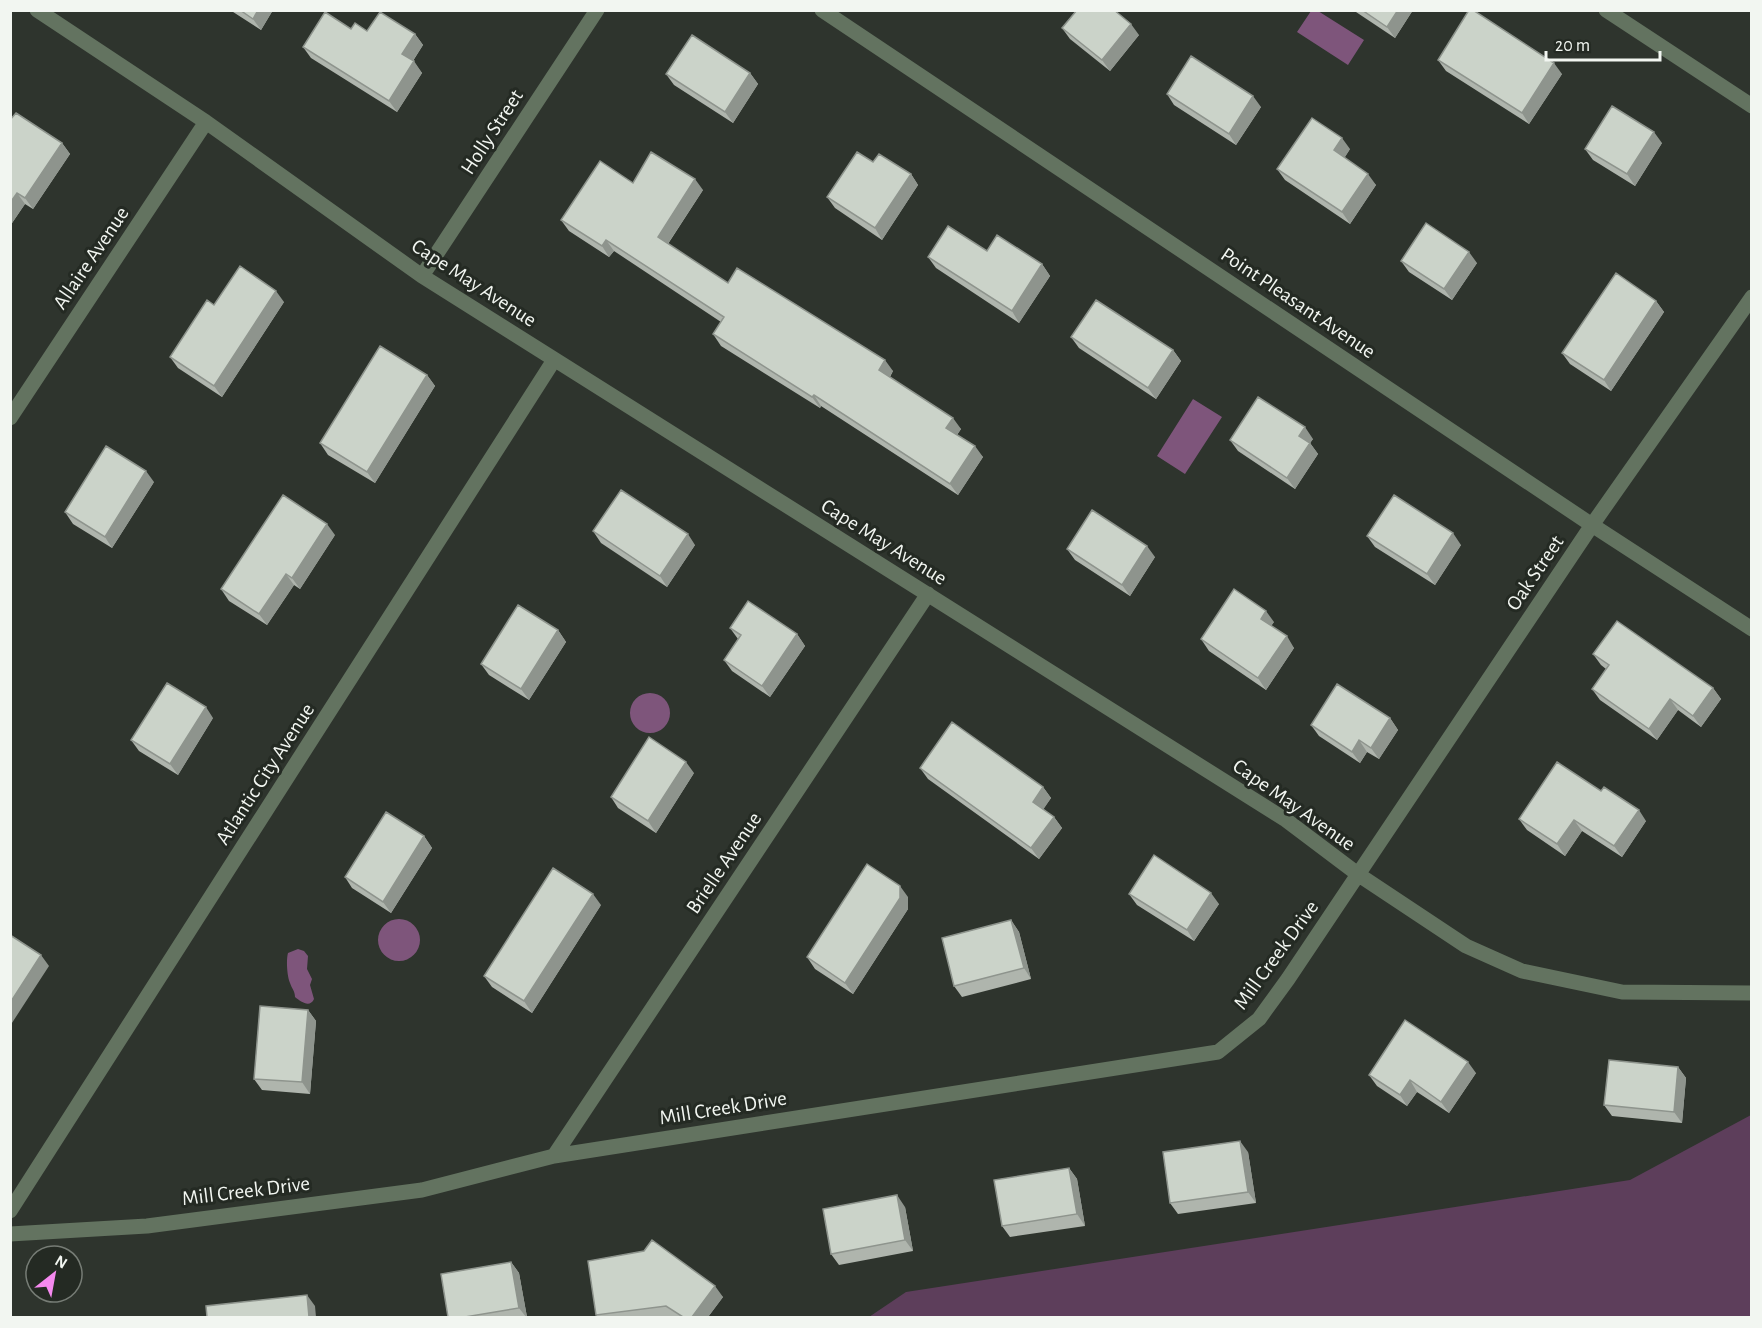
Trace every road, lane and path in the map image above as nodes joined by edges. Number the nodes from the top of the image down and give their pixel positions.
1 (37, 10) edge
2 (597, 10) edge
3 (822, 10) edge
4 (1606, 10) edge
5 (1752, 106) edge
6 (207, 122) junction
7 (422, 276) junction
8 (1752, 297) edge
9 (554, 360) junction
10 (10, 418) edge
11 (1592, 525) junction
12 (928, 594) junction
13 (1752, 628) edge
14 (1359, 875) junction
15 (1752, 993) edge
16 (554, 1156) junction
17 (10, 1211) edge
18 (10, 1234) edge

1 - 6 street, Cape May Avenue
2 - 7 street, Holly Street
3 - 11 street, Point Pleasant Avenue
4 - 5 street
6 - 7 street, Cape May Avenue
6 - 10 street, Allaire Avenue
7 - 9 street, Cape May Avenue
8 - 11 street, Oak Street
9 - 12 street, Cape May Avenue
9 - 17 street, Atlantic City Avenue
11 - 13 street, Point Pleasant Avenue
11 - 14 street, Oak Street
12 - 14 street, Cape May Avenue
12 - 16 street, Brielle Avenue
14 - 15 street, Cape May Avenue
14 - 16 street, Mill Creek Drive
16 - 18 street, Mill Creek Drive

